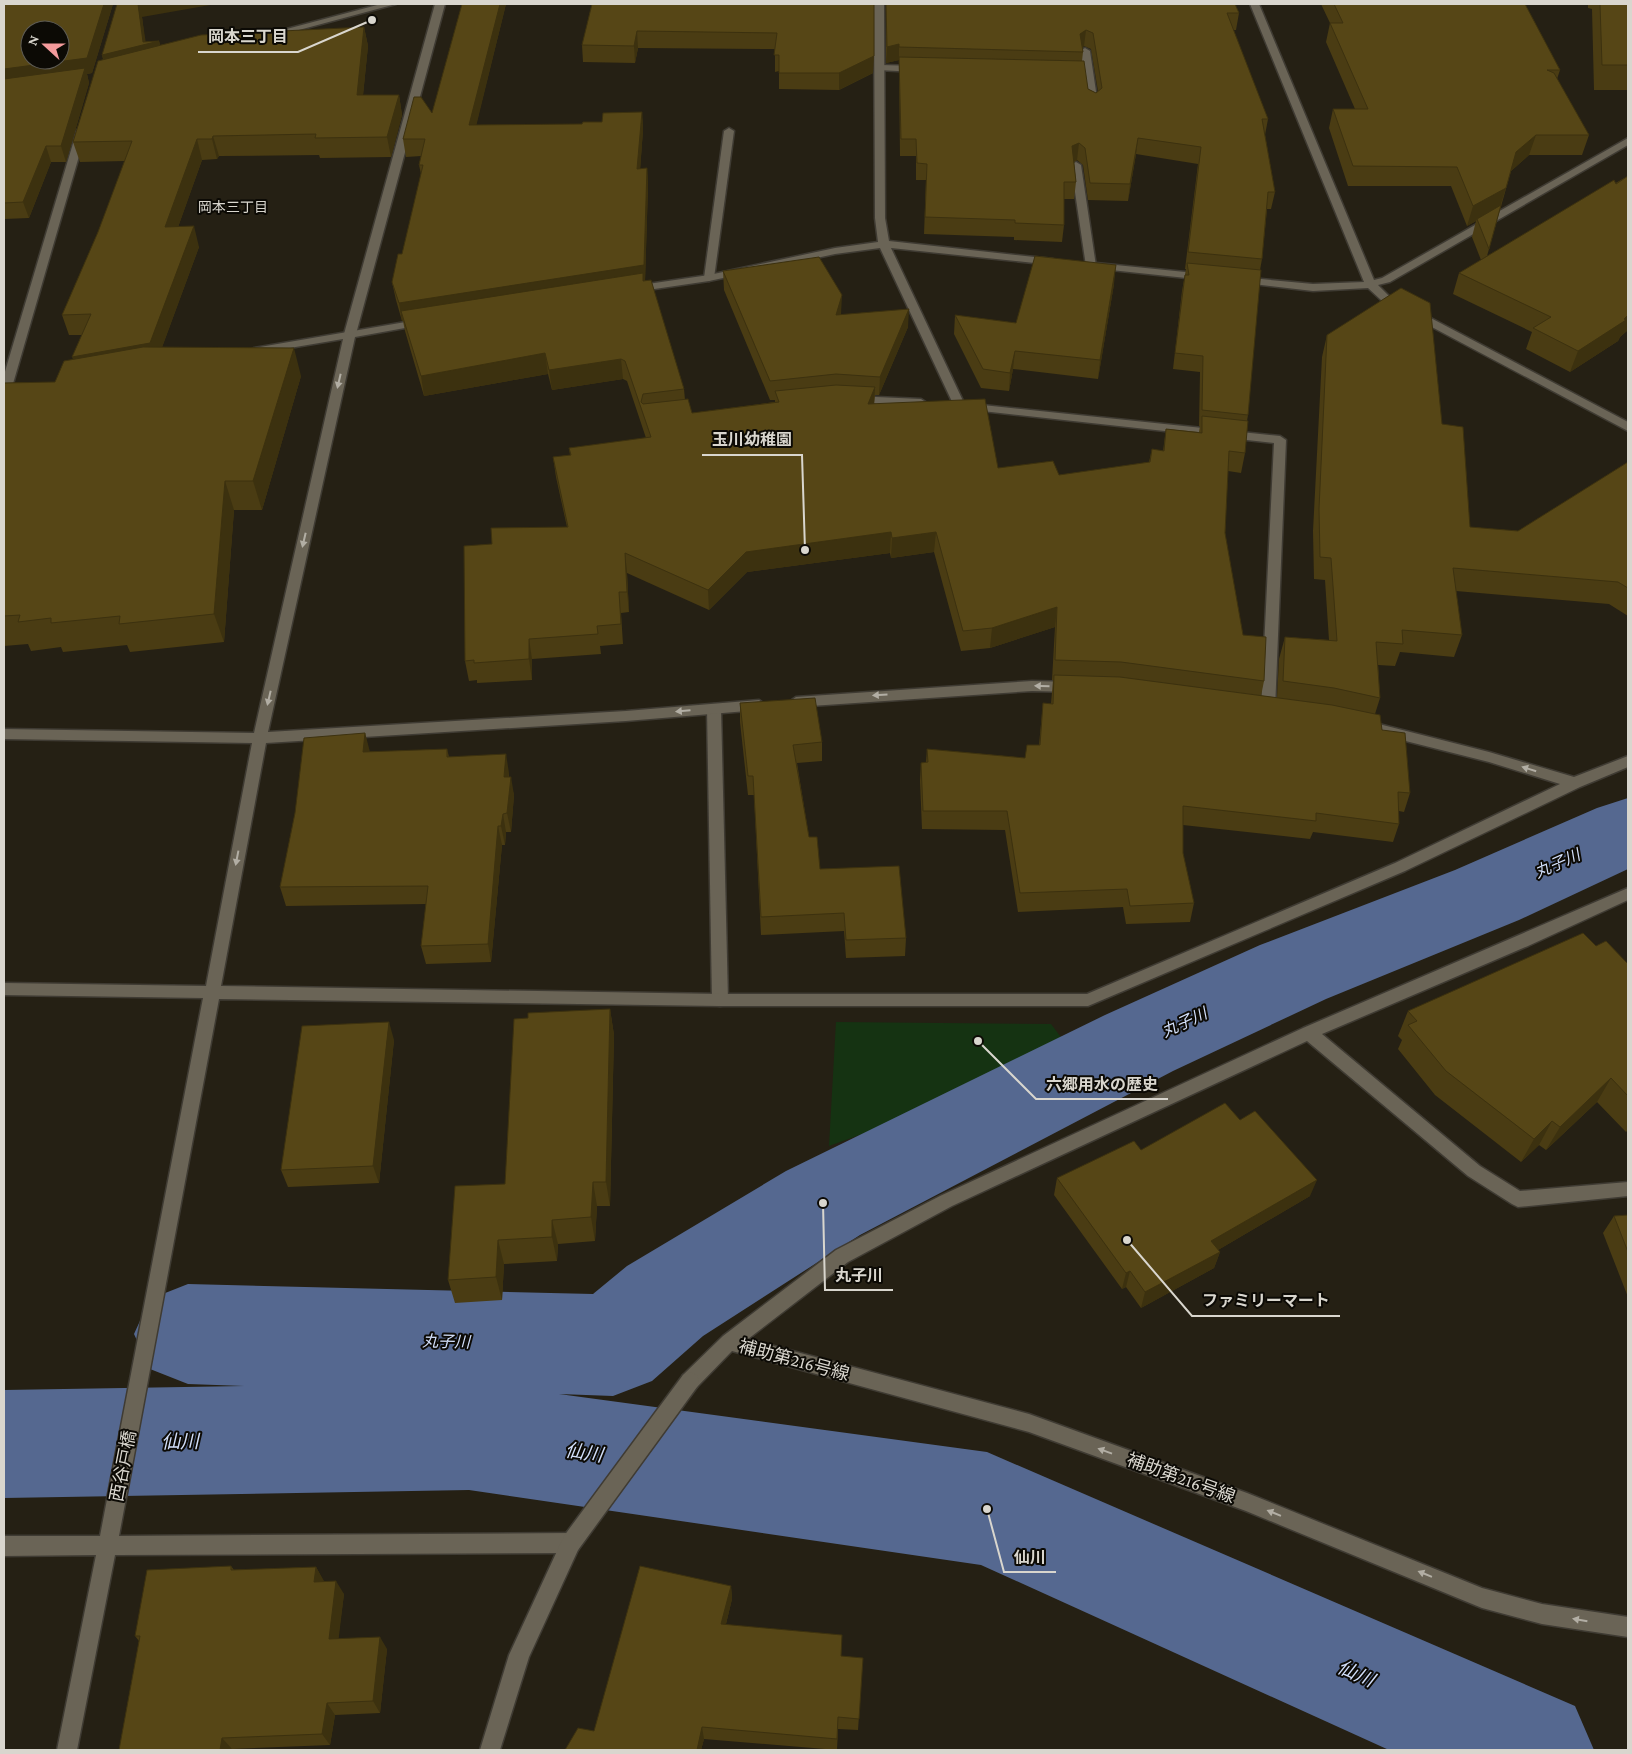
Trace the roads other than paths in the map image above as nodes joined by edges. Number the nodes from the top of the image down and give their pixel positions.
1 (391, 4) edge
2 (440, 4) edge
3 (879, 4) edge
4 (1254, 4) edge
5 (256, 39) edge
6 (1085, 51) edge
7 (880, 68) junction
8 (930, 69) edge
9 (1094, 105) edge
10 (84, 124) edge
11 (729, 131) dead end
12 (1628, 141) edge
13 (1076, 165) edge
14 (884, 244) junction
15 (1063, 263) edge
16 (709, 278) junction
17 (1371, 285) junction
18 (621, 291) edge
19 (435, 320) edge
20 (350, 334) junction
21 (245, 353) edge
22 (7, 395) edge
23 (843, 399) edge
24 (959, 405) junction
25 (1628, 428) edge
26 (1088, 688) edge
27 (714, 709) junction
28 (1268, 709) edge
29 (1346, 721) edge
30 (4, 734) edge
31 (260, 738) junction
32 (1628, 761) edge
33 (1575, 784) junction
34 (1628, 894) edge
35 (4, 989) edge
36 (212, 991) junction
37 (720, 1000) junction
38 (1309, 1033) junction
39 (1628, 1189) edge
40 (729, 1342) junction
41 (571, 1543) junction
42 (4, 1546) edge
43 (107, 1547) junction
44 (1628, 1627) edge
45 (67, 1750) edge
46 (490, 1750) edge

1 - 5 street
2 - 20 street, 西谷戸橋
3 - 7 street
4 - 17 street
6 - 9 street
7 - 8 street
7 - 14 street
10 - 22 street
11 - 16 street
12 - 17 street
13 - 17 street
14 - 15 street
14 - 16 street
14 - 24 street
16 - 18 street
17 - 25 street
19 - 20 street
20 - 21 street
20 -> 31 street, 西谷戸橋
23 - 24 street
24 - 28 street
26 -> 27 street
27 -> 31 street
27 - 37 street
33 -> 29 street
30 - 31 street
31 -> 36 street, 西谷戸橋
32 - 33 street
33 - 37 street
34 - 38 street
35 - 36 street
36 - 37 street
36 - 43 street, 西谷戸橋
38 - 39 street
38 - 40 street
40 - 41 street
44 -> 40 street, 補助第216号線
41 - 43 street
41 - 46 street
42 - 43 street
43 - 45 street, 西谷戸橋

